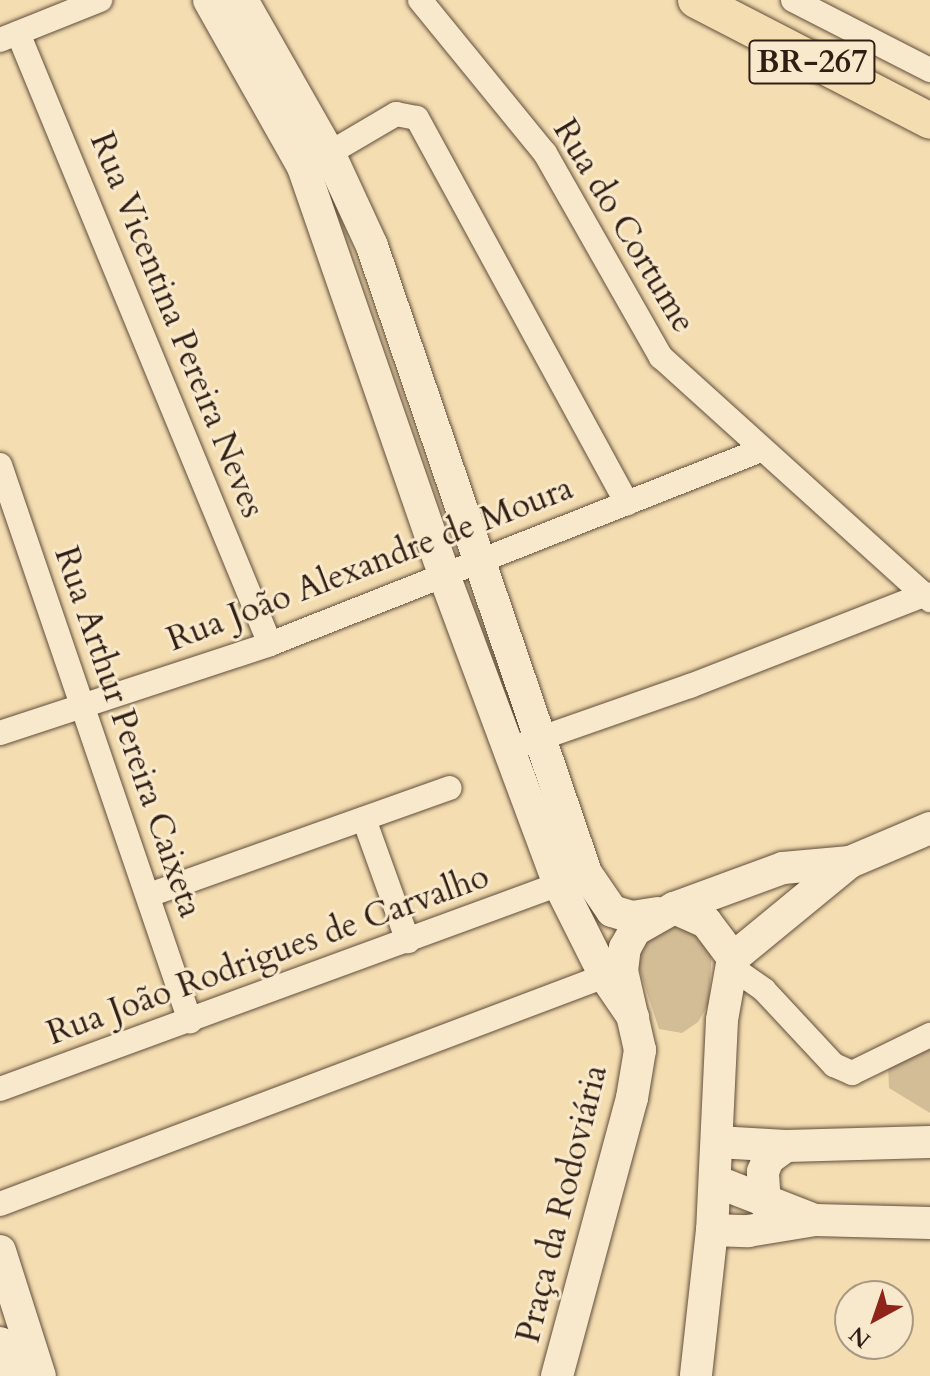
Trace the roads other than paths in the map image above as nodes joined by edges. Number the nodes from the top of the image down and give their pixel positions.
1 (100, 0) edge
2 (209, 0) edge
3 (242, 0) edge
4 (420, 0) edge
5 (696, 0) edge
6 (793, 0) edge
7 (9, 36) edge
8 (930, 70) edge
9 (930, 121) edge
10 (316, 161) junction
11 (761, 450) junction
12 (0, 465) edge
13 (627, 503) junction
14 (479, 562) junction
15 (444, 575) junction
16 (928, 597) edge
17 (270, 644) junction
18 (84, 704) junction
19 (0, 733) edge
20 (539, 738) junction
21 (509, 749) junction
22 (449, 788) dead end
23 (364, 819) junction
24 (930, 828) edge
25 (850, 862) junction
26 (573, 879) junction
27 (149, 895) junction
28 (666, 911) junction
29 (408, 941) junction
30 (733, 963) junction
31 (605, 976) junction
32 (633, 1017) junction
33 (190, 1021) junction
34 (930, 1035) edge
35 (0, 1089) edge
36 (717, 1142) junction
37 (930, 1142) edge
38 (786, 1146) junction
39 (715, 1181) junction
40 (765, 1203) junction
41 (0, 1204) edge
42 (815, 1220) junction
43 (930, 1223) edge
44 (712, 1230) junction
45 (0, 1251) edge
46 (8, 1306) edge
47 (0, 1343) edge
48 (12, 1376) edge
49 (40, 1376) edge
50 (557, 1376) edge
51 (696, 1376) edge

1 - 7 street
2 - 10 street
3 - 10 street
4 - 11 street, Rua do Cortume
5 - 9 main road, BR-267
6 - 8 street
7 - 17 street, Rua Vicentina Pereira Neves
10 - 13 street
10 - 14 street
10 - 15 street
11 - 13 street, Rua João Alexandre de Moura
11 - 16 street, Rua do Cortume
12 - 18 street, Rua Arthur Pereira Caixeta
13 - 14 street, Rua João Alexandre de Moura
14 - 15 street, Rua João Alexandre de Moura
14 - 20 street
15 - 17 street, Rua João Alexandre de Moura
15 - 21 street
16 - 20 street
17 - 18 street, Rua João Alexandre de Moura
18 - 19 street, Rua João Alexandre de Moura
18 - 27 street, Rua Arthur Pereira Caixeta
20 - 21 street
20 - 26 street
21 - 26 street
22 - 23 street
23 - 27 street
23 - 29 street
24 - 25 street
25 - 28 street
25 - 30 street
26 - 28 street
26 - 29 street, Rua João Rodrigues de Carvalho
26 - 31 street
27 - 33 street, Rua Arthur Pereira Caixeta
28 - 30 street
28 - 32 street
29 - 33 street, Rua João Rodrigues de Carvalho
30 - 34 street
30 - 36 street
31 - 32 street
31 - 41 street
32 - 50 street, Praça da Rodoviária
33 - 35 street, Rua João Rodrigues de Carvalho
36 - 38 street
36 - 39 street
37 - 38 street
38 - 40 street
39 - 40 street
39 - 44 street
40 - 42 street
42 - 43 street
42 - 44 street
44 - 51 street
45 - 46 street
46 - 49 street
47 - 48 street

